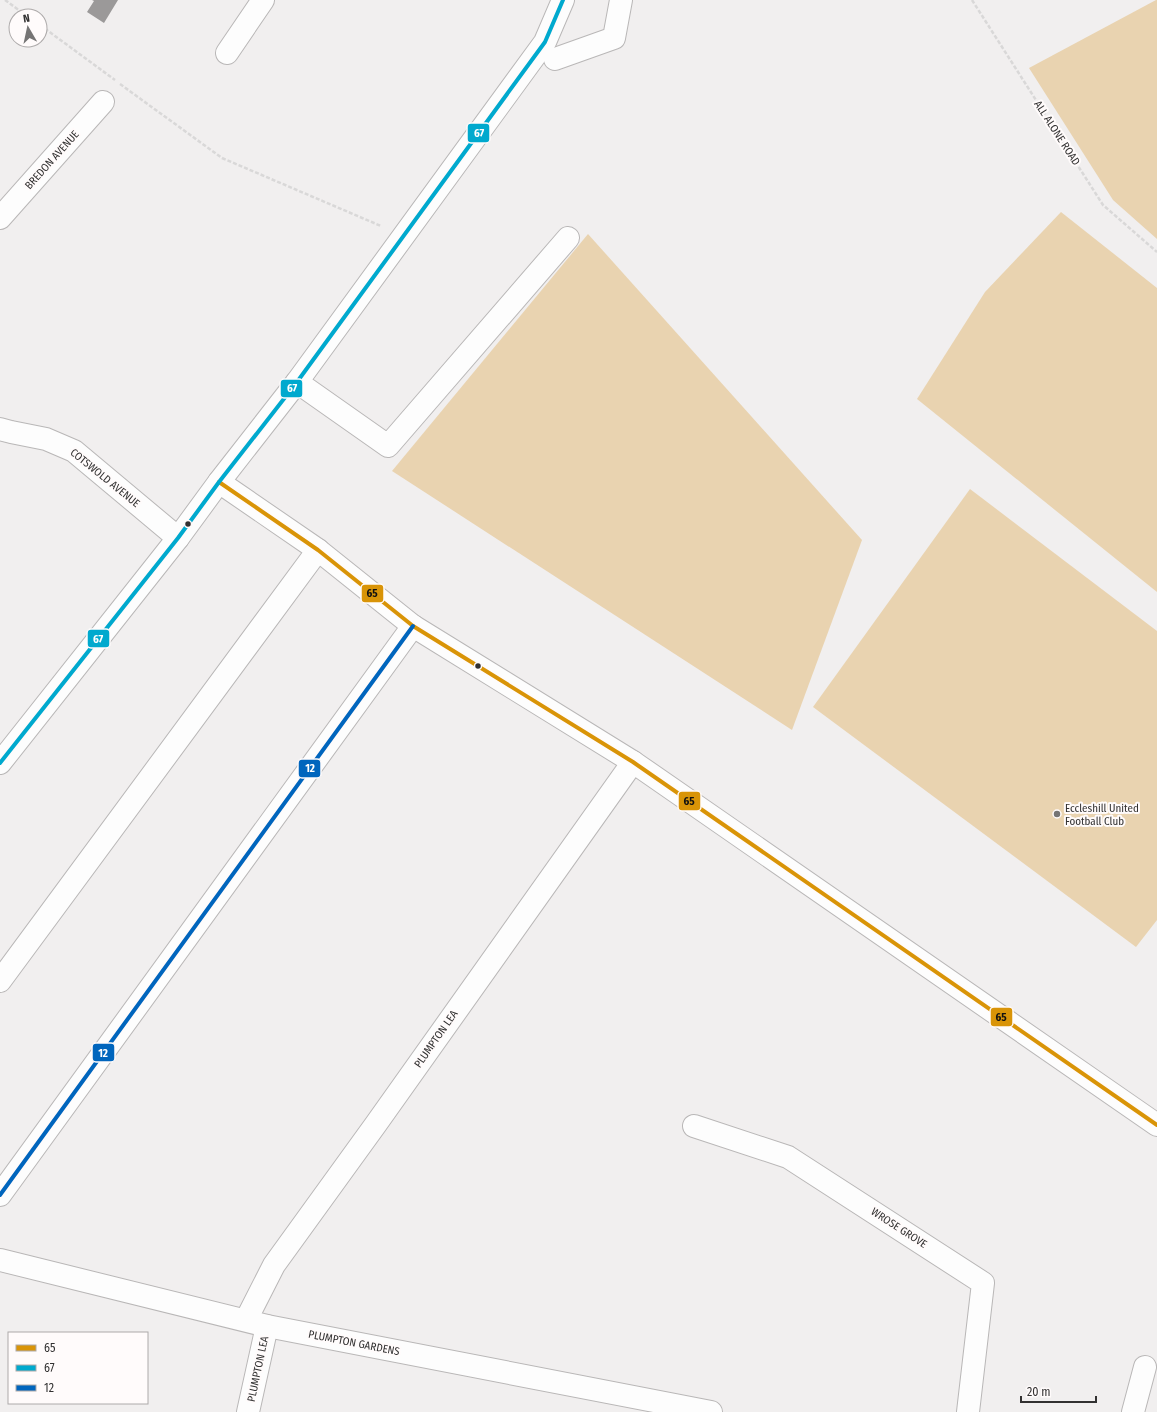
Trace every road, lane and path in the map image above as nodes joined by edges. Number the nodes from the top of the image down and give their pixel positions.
1 (5, 0) edge
2 (263, 0) edge
3 (621, 0) edge
4 (972, 0) edge
5 (560, 1) edge
6 (16, 8) edge
7 (48, 31) edge
8 (227, 53) dead end
9 (555, 59) dead end
10 (103, 102) dead end
11 (0, 218) edge
12 (404, 236) junction
13 (568, 238) dead end
14 (1157, 252) edge
15 (297, 382) junction
16 (0, 429) edge
17 (219, 482) junction
18 (178, 538) junction
19 (318, 550) junction
20 (413, 626) junction
21 (633, 762) junction
22 (0, 763) edge
23 (0, 981) edge
24 (1157, 1125) edge
25 (694, 1126) dead end
26 (0, 1195) edge
27 (0, 1260) edge
28 (246, 1320) junction
29 (267, 1326) junction
30 (1145, 1367) dead end
31 (248, 1412) edge
32 (711, 1412) edge
33 (968, 1412) edge
34 (1133, 1412) edge

1 - 6 path
2 - 8 street
3 - 9 street
4 - 14 path, ALL ALONE ROAD
5 - 12 street
7 - 12 path
10 - 11 street, BREDON AVENUE
12 - 15 street
13 - 15 street
15 - 17 street
16 - 18 street, COTSWOLD AVENUE
17 - 18 street
17 - 19 street
18 - 22 street
19 - 20 street
19 - 23 street
20 - 21 street
20 - 26 street
21 - 24 street
21 - 28 street, PLUMPTON LEA
25 - 33 street, WROSE GROVE
27 - 28 street, PLUMPTON GARDENS
28 - 29 street, PLUMPTON GARDENS
29 - 31 street, PLUMPTON LEA
29 - 32 street, PLUMPTON GARDENS
30 - 34 street

